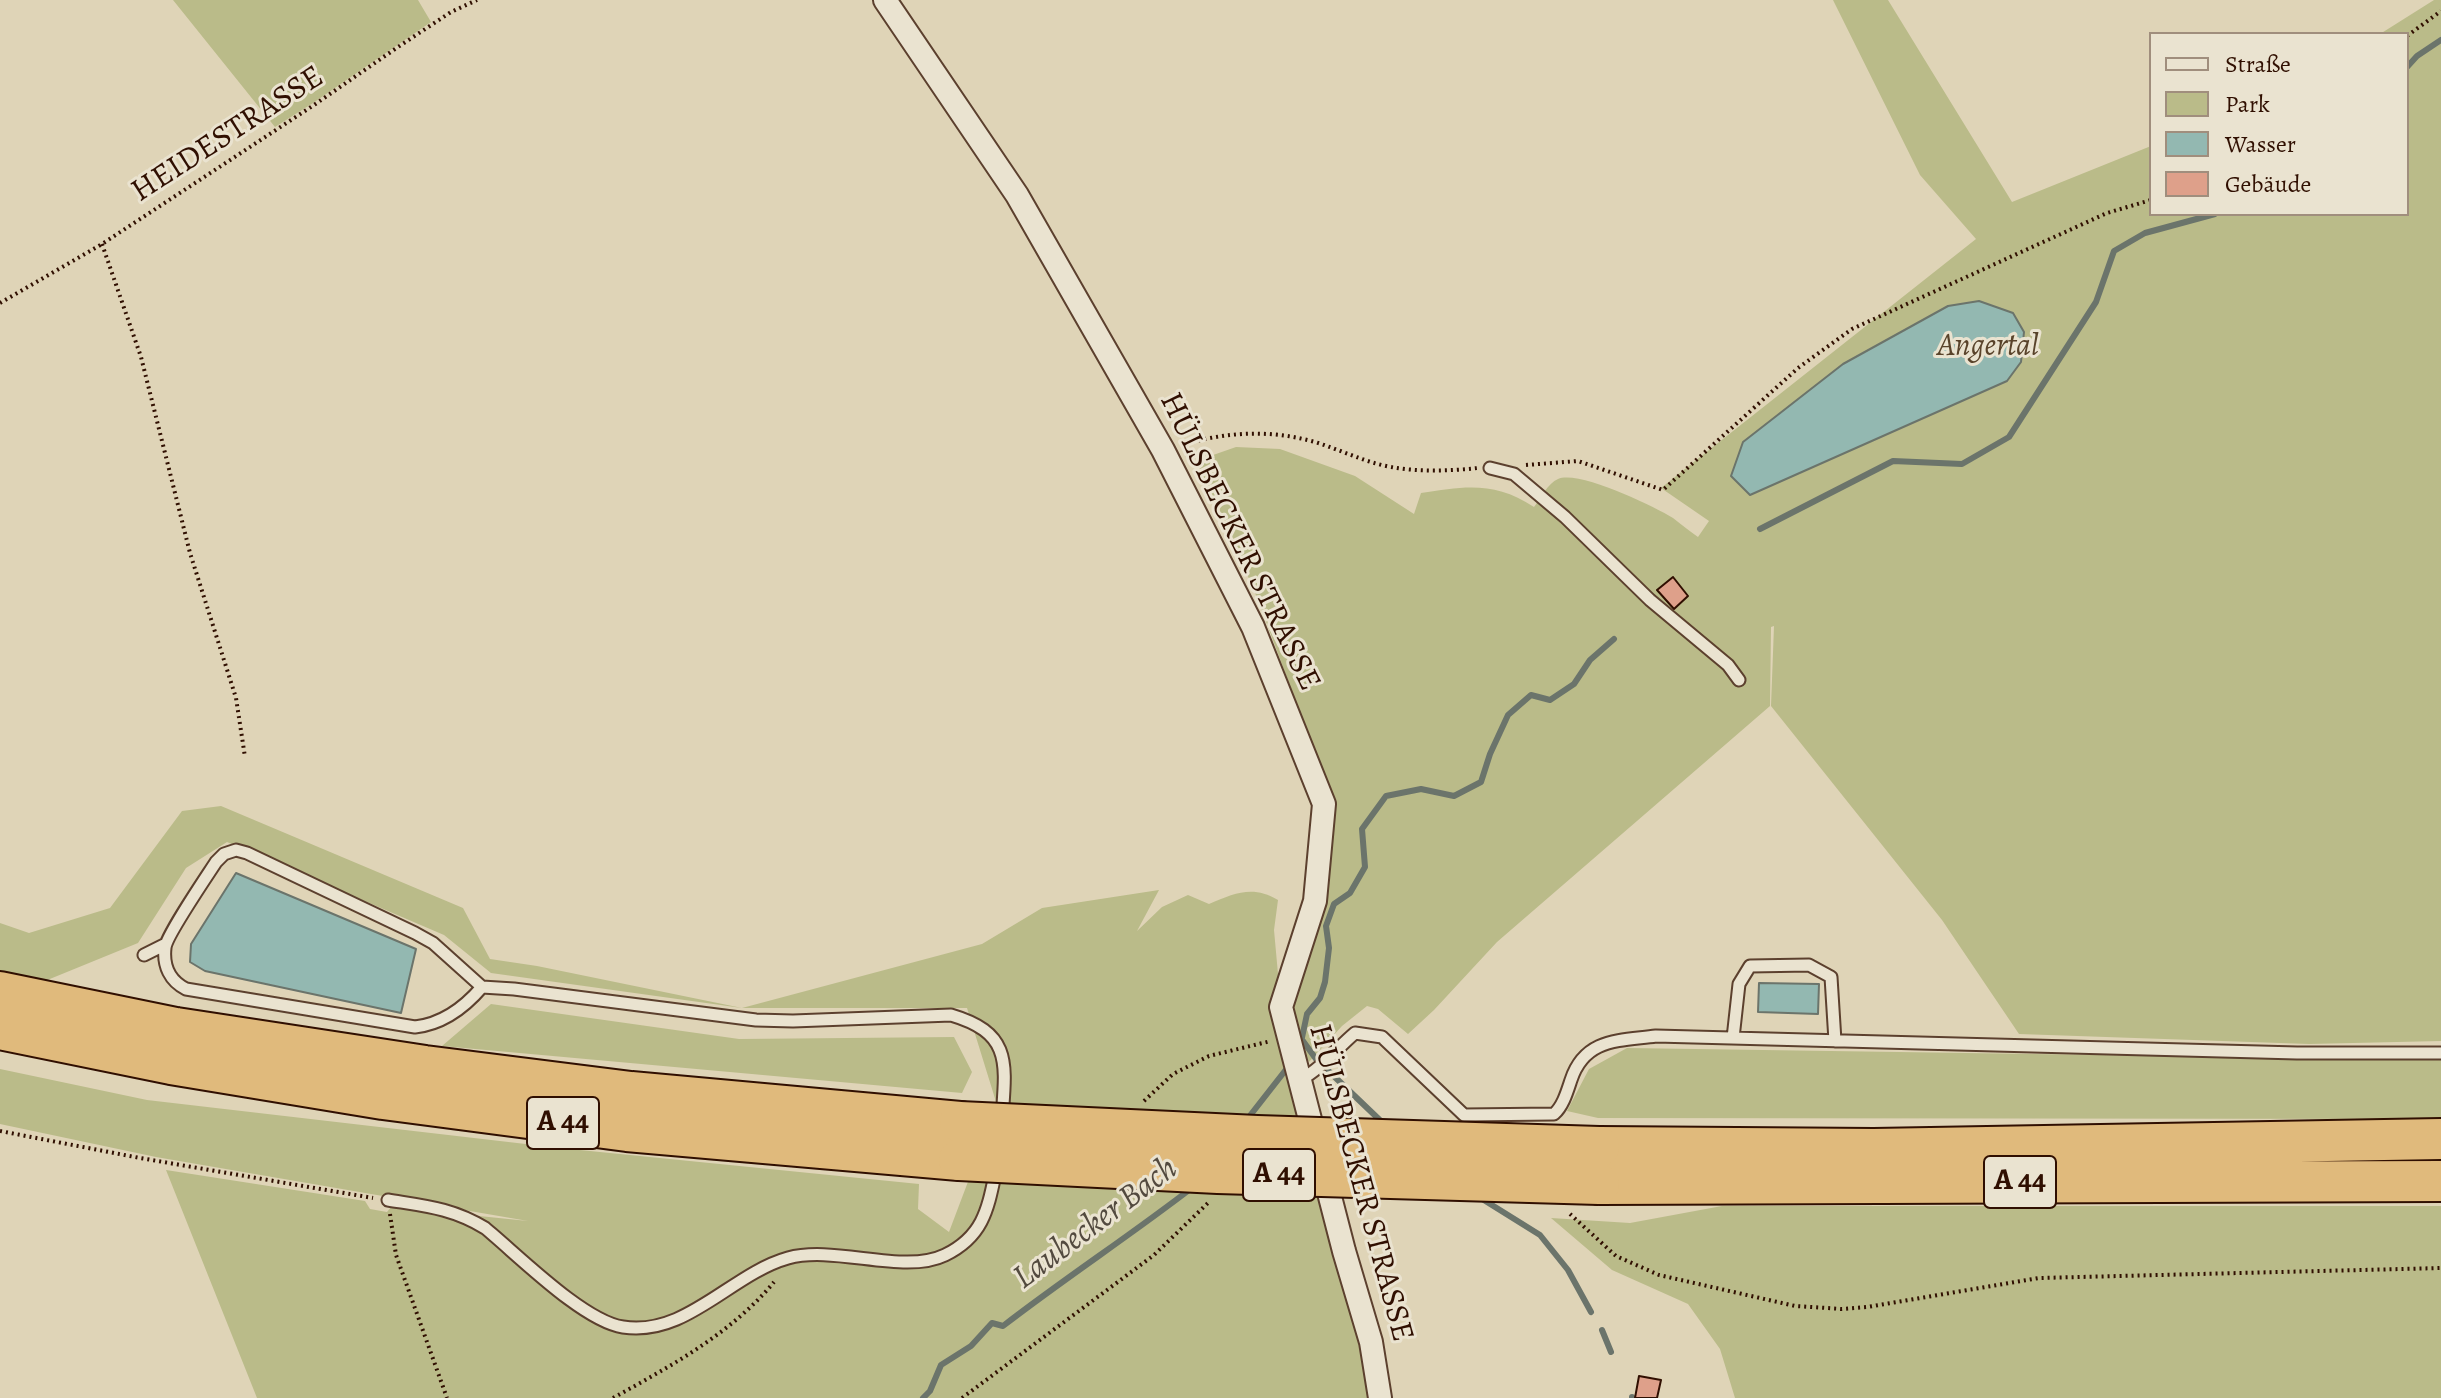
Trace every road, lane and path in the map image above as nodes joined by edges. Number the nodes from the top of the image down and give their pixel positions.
1 (477, 0) edge
2 (885, 0) edge
3 (2441, 11) edge
4 (2409, 35) edge
5 (2149, 201) edge
6 (102, 244) junction
7 (0, 303) edge
8 (1163, 450) junction
9 (1490, 468) junction
10 (1739, 680) dead end
11 (245, 757) dead end
12 (164, 945) junction
13 (144, 955) dead end
14 (482, 987) junction
15 (0, 992) edge
16 (0, 1029) edge
17 (1733, 1038) junction
18 (1835, 1041) junction
19 (2441, 1053) edge
20 (1307, 1076) junction
21 (0, 1131) edge
22 (1001, 1137) dead end
23 (2441, 1139) edge
24 (960, 1141) junction
25 (1000, 1152) dead end
26 (1599, 1165) junction
27 (2441, 1181) edge
28 (1217, 1193) dead end
29 (388, 1200) junction
30 (786, 1258) junction
31 (2441, 1268) edge
32 (1714, 1289) dead end
33 (447, 1398) edge
34 (613, 1398) edge
35 (962, 1398) edge
36 (1380, 1398) edge

1 - 6 path, HEIDESTRASSE
2 - 8 street, HÜLSBECKER STRASSE
3 - 4 path
5 - 9 path
6 - 7 path, HEIDESTRASSE
6 - 11 path
8 - 9 path
8 - 20 street, HÜLSBECKER STRASSE
9 - 10 lane
12 - 13 lane
12 - 14 lane
12 - 14 lane
14 - 22 lane
15 - 24 highway, A 44
16 - 24 highway, A 44
17 - 18 lane
17 - 18 lane
17 - 20 lane
18 - 19 lane
20 - 36 street, HÜLSBECKER STRASSE
21 - 29 path
23 - 26 highway, A 44
24 - 26 highway, A 44, bridge
25 - 30 lane
26 - 27 highway, A 44
28 - 35 path
29 - 30 lane
29 - 33 path
30 - 34 path
31 - 32 path

